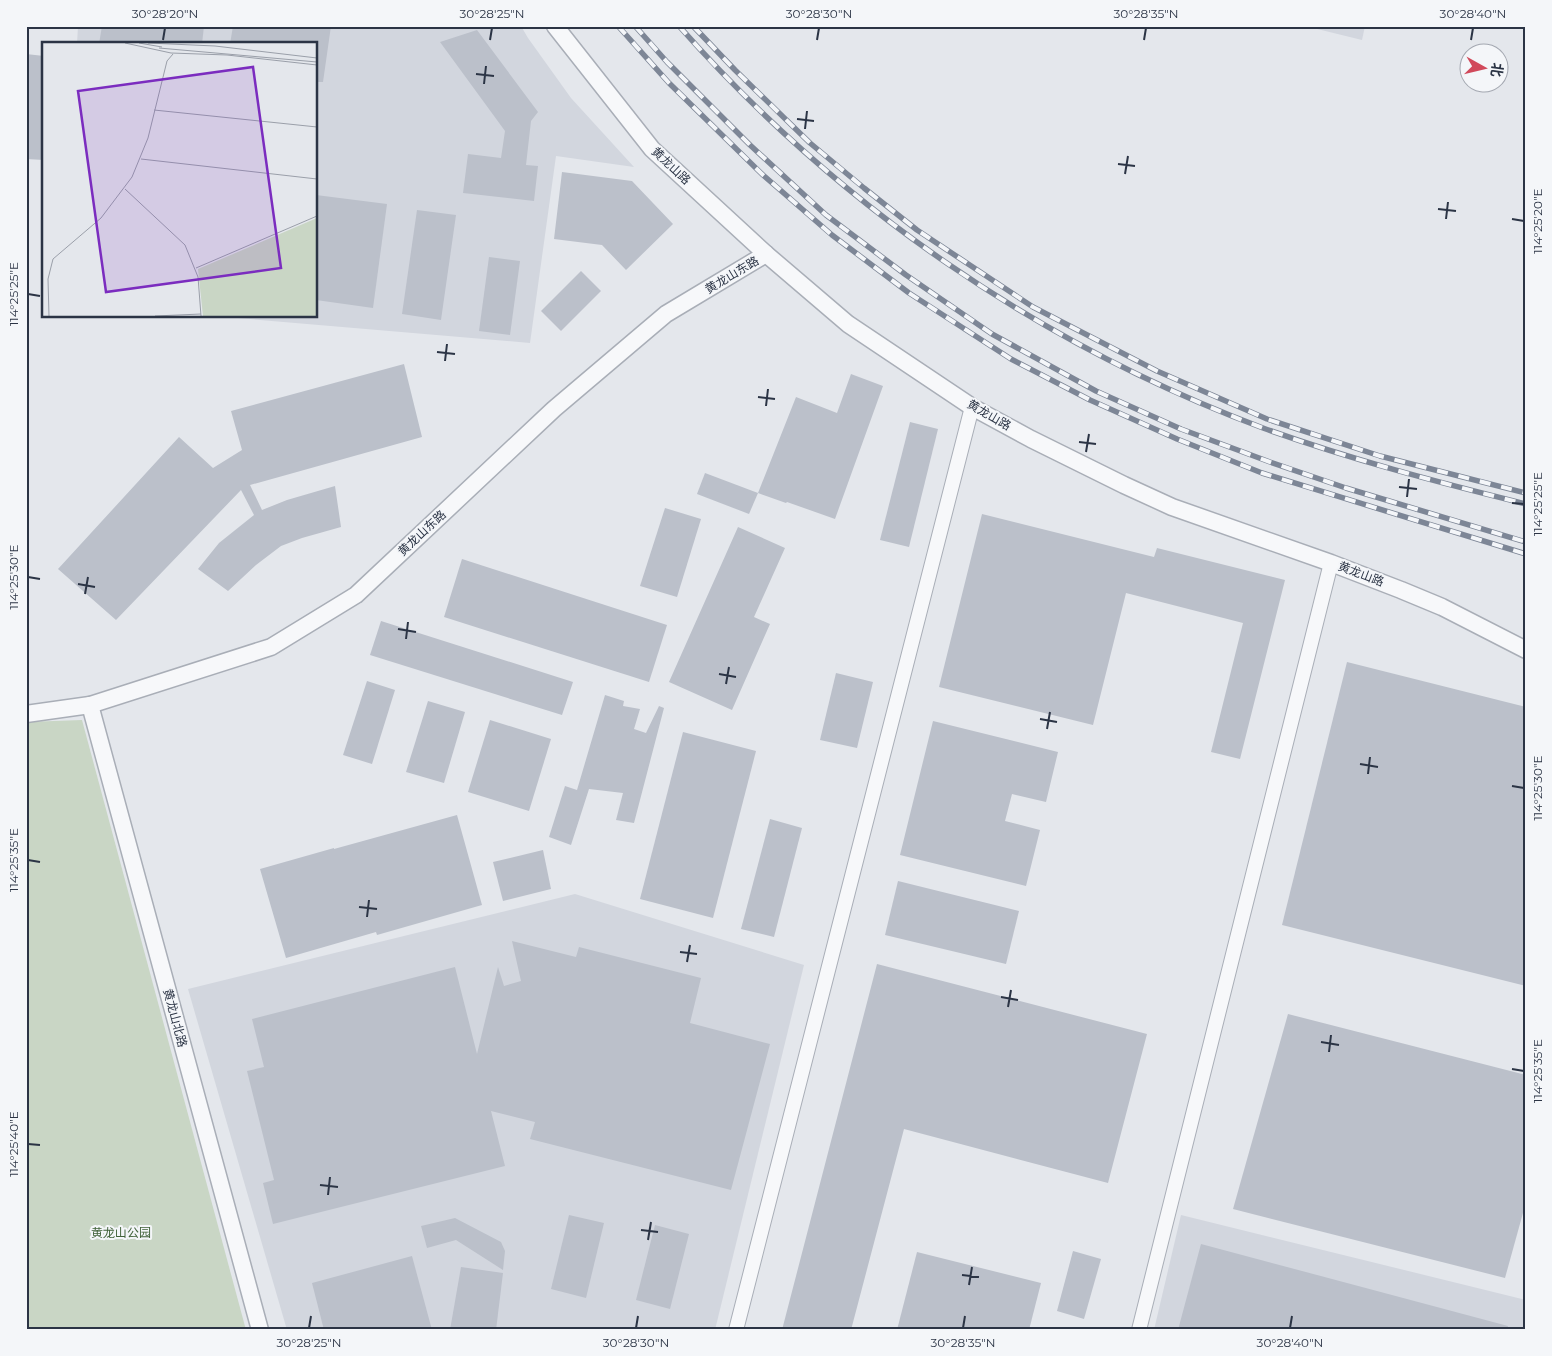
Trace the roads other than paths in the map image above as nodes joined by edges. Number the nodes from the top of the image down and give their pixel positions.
1 (555, 26) edge
2 (766, 254) junction
3 (972, 407) junction
4 (1332, 563) junction
5 (1526, 650) edge
6 (90, 705) junction
7 (26, 714) edge
8 (260, 1330) edge
9 (736, 1330) edge
10 (1139, 1330) edge

1 - 2 street, 黄龙山路
2 - 3 street, 黄龙山路
2 - 6 street, 黄龙山东路
3 - 4 street, 黄龙山路
3 - 9 street
4 - 5 street, 黄龙山路
4 - 10 street
6 - 7 street, 黄龙山东路
6 - 8 street, 黄龙山北路

